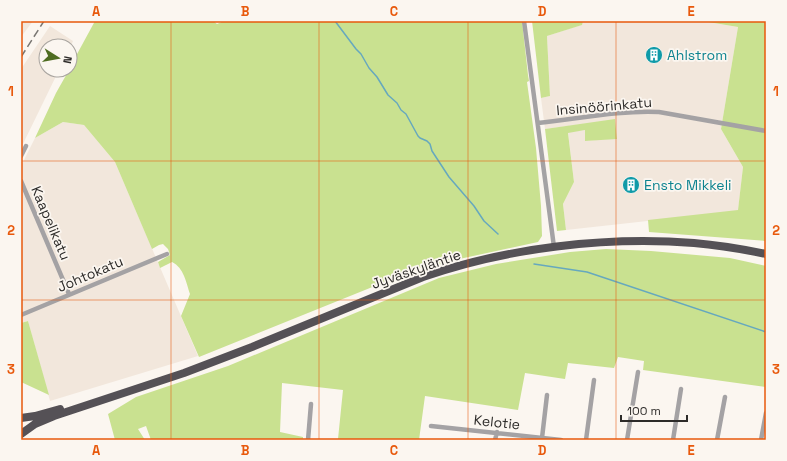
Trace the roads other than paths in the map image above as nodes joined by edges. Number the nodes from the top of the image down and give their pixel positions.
1 (524, 21) edge
2 (538, 123) junction
3 (766, 131) edge
4 (26, 146) dead end
5 (21, 156) edge
6 (21, 182) edge
7 (554, 247) junction
8 (167, 254) dead end
9 (766, 254) edge
10 (69, 294) junction
11 (21, 315) edge
12 (638, 372) dead end
13 (594, 380) dead end
14 (680, 390) dead end
15 (547, 395) dead end
16 (113, 396) junction
17 (725, 397) dead end
18 (311, 404) dead end
19 (766, 413) edge
20 (21, 418) edge
21 (431, 426) dead end
22 (497, 432) junction
23 (21, 434) edge
24 (542, 438) junction
25 (308, 440) edge
26 (496, 440) edge
27 (561, 440) edge
28 (586, 440) edge
29 (627, 440) edge
30 (673, 440) edge
31 (717, 440) edge
32 (761, 440) edge

1 - 2 street
2 - 3 street, Insinöörinkatu
2 - 7 street
4 - 5 street
6 - 10 street, Kaapelikatu
7 - 9 highway, Jyväskyläntie
7 - 16 highway, Jyväskyläntie
8 - 10 street, Johtokatu
10 - 11 street, Johtokatu
12 - 29 street
13 - 28 street
14 - 30 street
15 - 24 street
16 - 20 highway, Jyväskyläntie
16 - 23 highway, Jyväskyläntie
17 - 31 street
18 - 25 street
19 - 32 street
21 - 22 street, Kelotie
22 - 24 street, Kelotie
22 - 26 street
24 - 27 street, Kelotie

